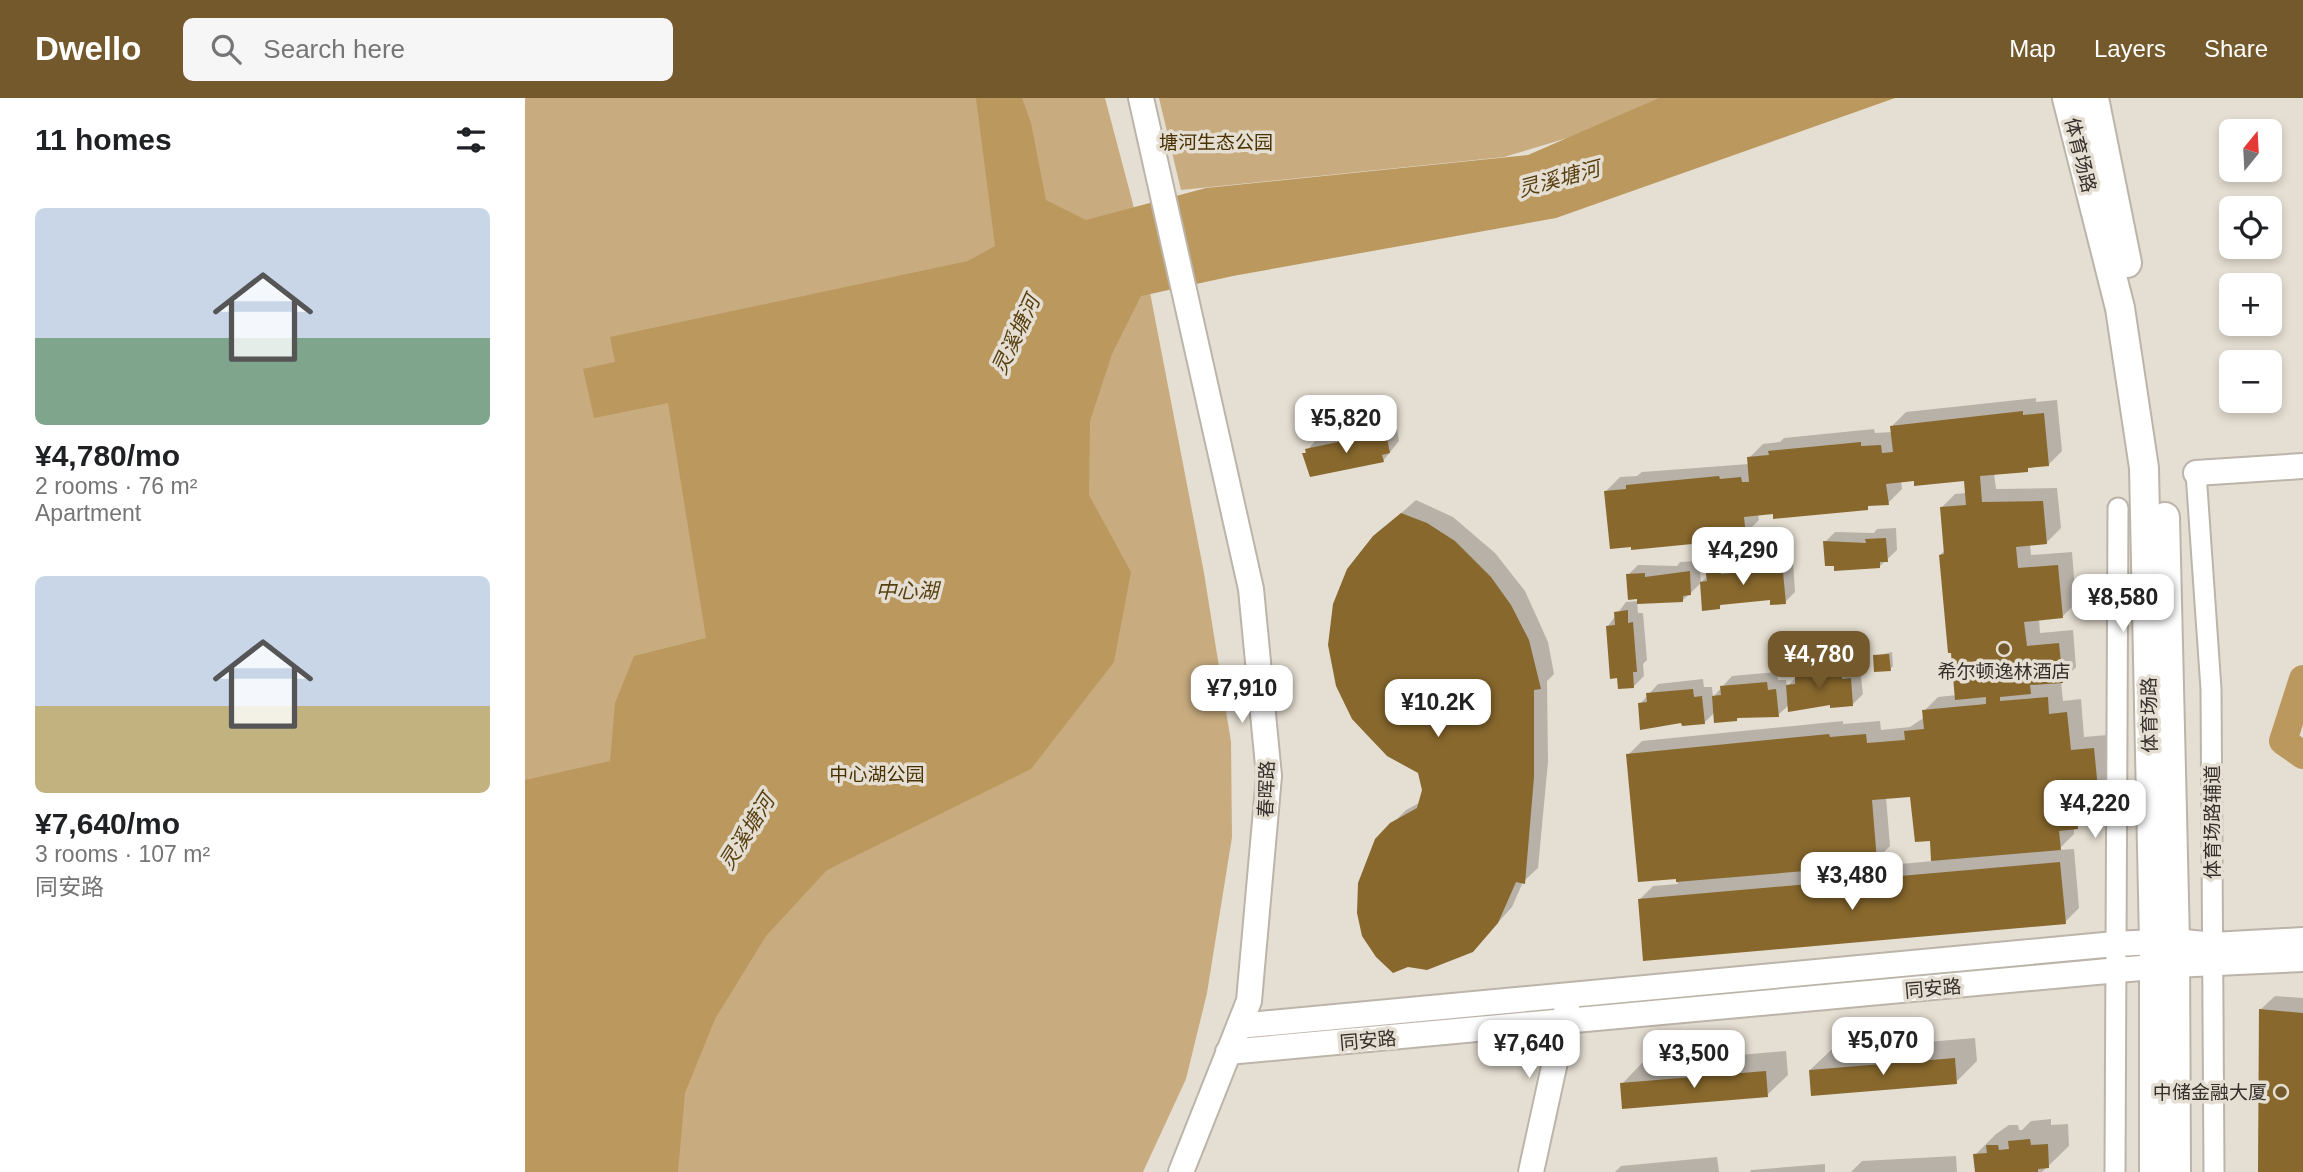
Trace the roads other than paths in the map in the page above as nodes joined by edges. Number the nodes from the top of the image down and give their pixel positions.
1 (1141, 98) edge
2 (2067, 98) edge
3 (2094, 98) edge
4 (2303, 466) edge
5 (2196, 473) joint
6 (2118, 508) dead end
7 (2303, 940) edge
8 (2115, 944) junction
9 (2164, 954) junction
10 (2213, 955) junction
11 (2303, 959) edge
12 (2115, 971) junction
13 (1568, 996) junction
14 (1567, 1021) junction
15 (1239, 1026) junction
16 (1228, 1052) junction
17 (1181, 1172) edge
18 (1531, 1172) edge
19 (2115, 1172) edge
20 (2154, 1172) edge
21 (2176, 1172) edge
22 (2214, 1172) edge

1 - 15 street, 春晖路
2 - 9 main road, 体育场路
3 - 9 main road, 体育场路
4 - 5 street
5 - 10 street, 体育场路辅道
6 - 8 street
7 - 10 street, 同安路
8 - 9 street, 同安路
8 - 12 street
8 - 13 street, 同安路
9 - 10 street, 同安路
9 - 12 street, 同安路
9 - 20 main road, 体育场路
9 - 21 main road, 体育场路
10 - 11 street, 同安路
10 - 22 street, 体育场路辅道
12 - 14 street, 同安路
12 - 19 street
13 - 14 street
13 - 15 street, 同安路
14 - 16 street, 同安路
14 - 18 street
15 - 16 street, 春晖路
16 - 17 street, 春晖路

